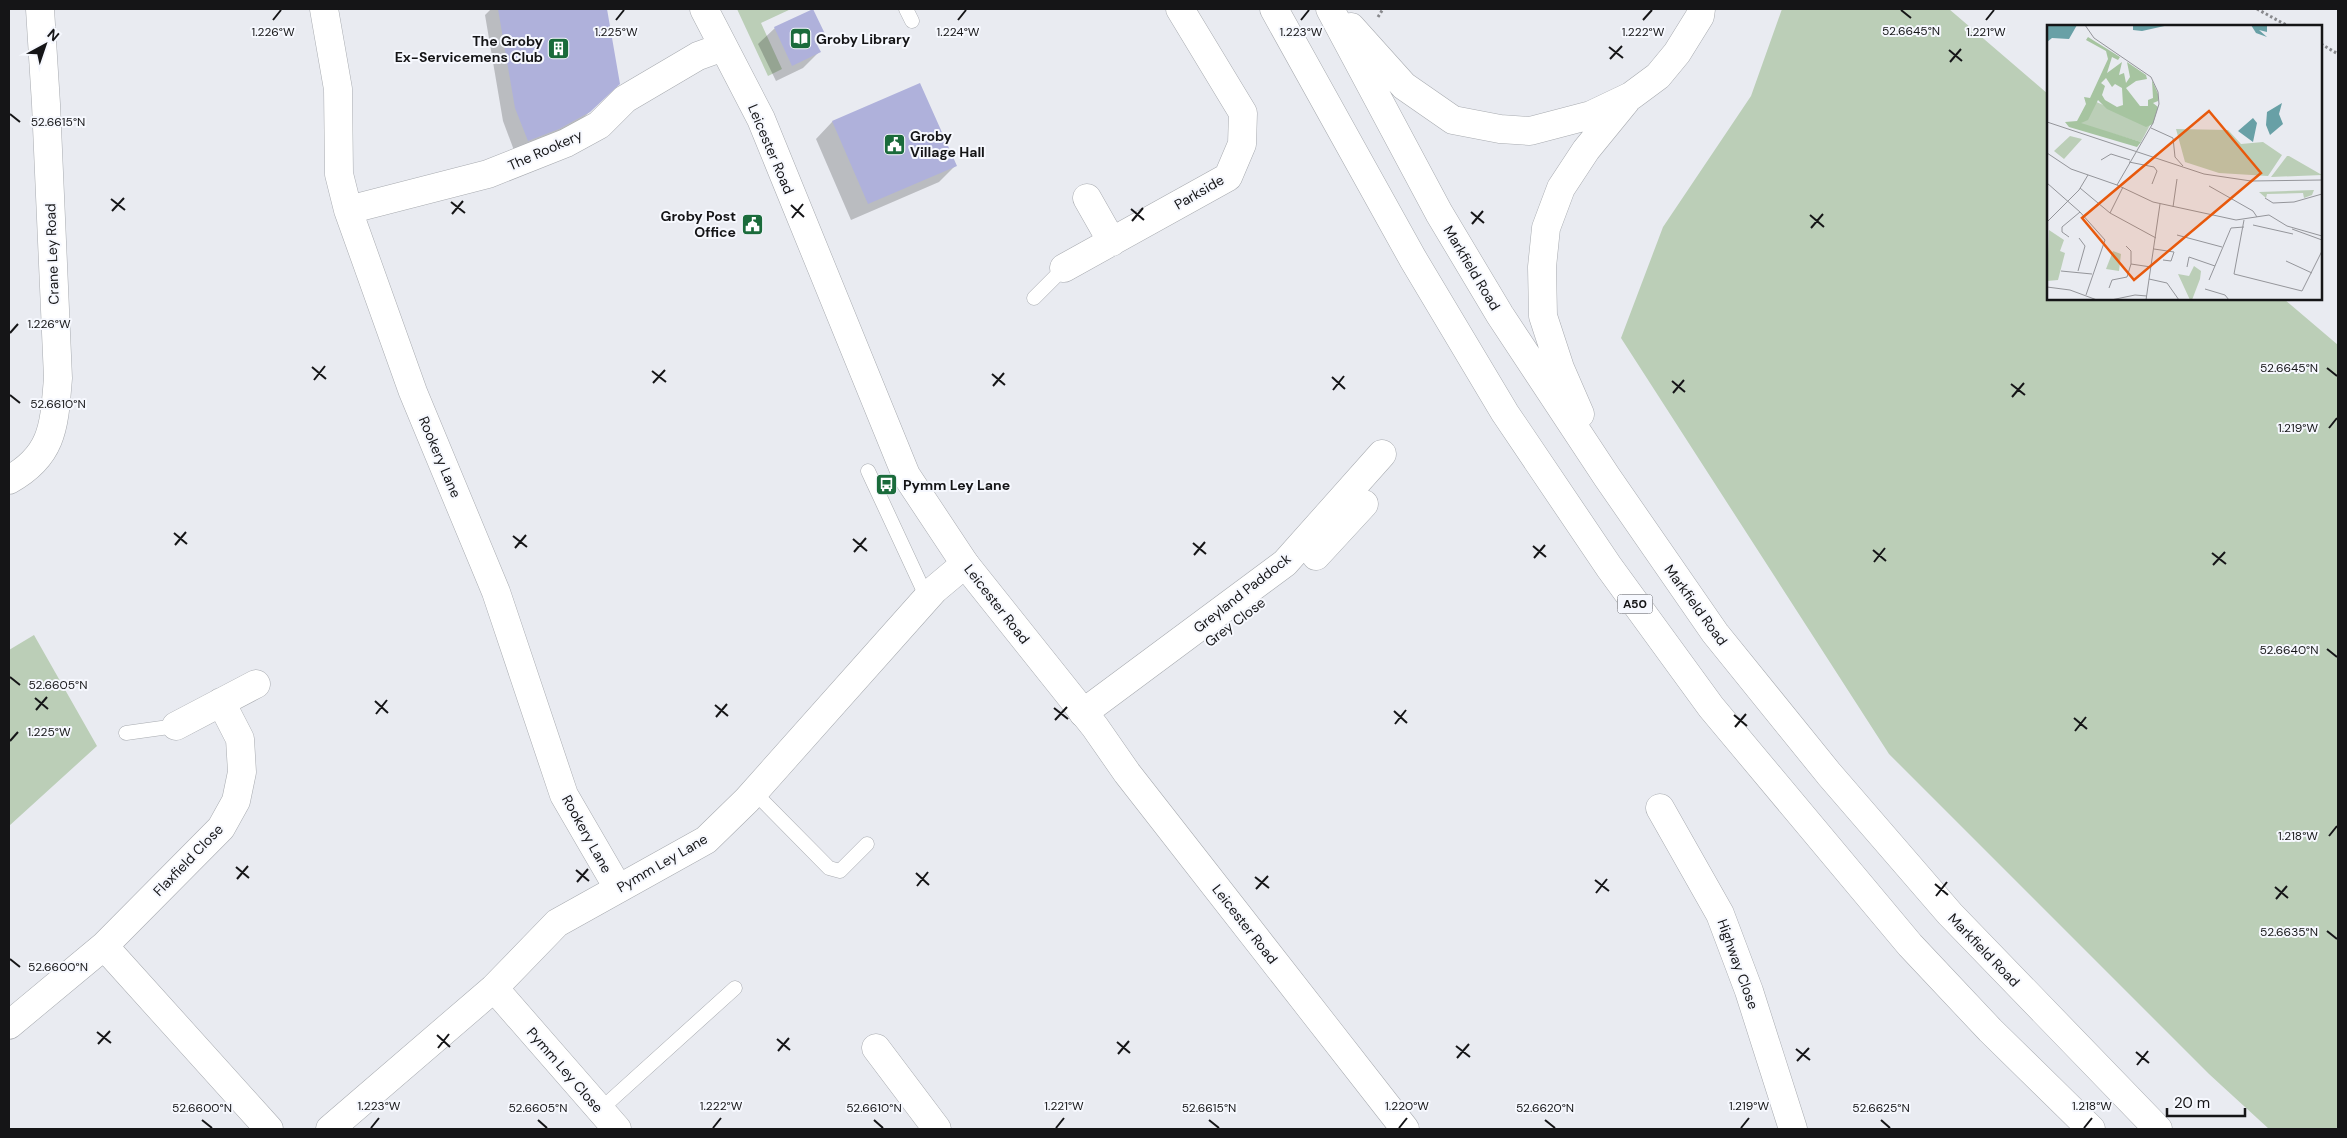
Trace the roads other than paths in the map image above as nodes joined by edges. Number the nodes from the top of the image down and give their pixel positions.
1 (40, 9) edge
2 (324, 9) edge
3 (704, 9) edge
4 (1180, 9) edge
5 (1274, 9) edge
6 (1330, 9) edge
7 (1334, 9) edge
8 (1702, 9) edge
9 (723, 47) junction
10 (1630, 96) junction
11 (1087, 198) dead end
12 (348, 210) junction
13 (1112, 242) junction
14 (1064, 268) joint
15 (1034, 298) dead end
16 (1382, 454) dead end
17 (868, 471) dead end
18 (1607, 477) junction
19 (9, 480) edge
20 (1364, 504) dead end
21 (965, 564) junction
22 (927, 598) junction
23 (256, 684) dead end
24 (221, 702) junction
25 (1089, 720) junction
26 (176, 726) joint
27 (126, 734) dead end
28 (754, 792) junction
29 (1660, 808) dead end
30 (867, 844) dead end
31 (618, 888) junction
32 (104, 946) junction
33 (494, 988) junction
34 (735, 988) dead end
35 (9, 1025) edge
36 (876, 1048) dead end
37 (608, 1120) edge
38 (270, 1129) edge
39 (330, 1129) edge
40 (937, 1129) edge
41 (1405, 1129) edge
42 (1793, 1129) edge
43 (2091, 1129) edge
44 (2158, 1129) edge

1 - 19 main road, Crane Ley Road
2 - 12 main road, Rookery Lane
3 - 9 main road, Leicester Road
4 - 13 main road, Parkside
5 - 43 main road, A50
6 - 18 main road, Markfield Road
7 - 10 main road
8 - 10 main road
9 - 12 main road, The Rookery
9 - 21 main road, Leicester Road
10 - 18 main road
11 - 13 main road
12 - 31 main road, Rookery Lane
13 - 14 main road, Parkside
14 - 15 lane
16 - 25 main road, Greyland Paddock
17 - 22 lane
18 - 44 main road, Markfield Road
20 - 25 main road, Grey Close
21 - 22 main road, Pymm Ley Lane
21 - 25 main road, Leicester Road
22 - 28 main road, Pymm Ley Lane
23 - 24 main road
24 - 26 main road
24 - 32 main road, Flaxfield Close
25 - 41 main road, Leicester Road
26 - 27 lane
28 - 30 lane
28 - 31 main road, Pymm Ley Lane
29 - 42 main road, Highway Close
31 - 33 main road, Pymm Ley Lane
32 - 35 main road, Flaxfield Close
32 - 38 main road
33 - 37 main road, Pymm Ley Close
33 - 39 main road, Pymm Ley Lane
34 - 37 lane
36 - 40 main road

